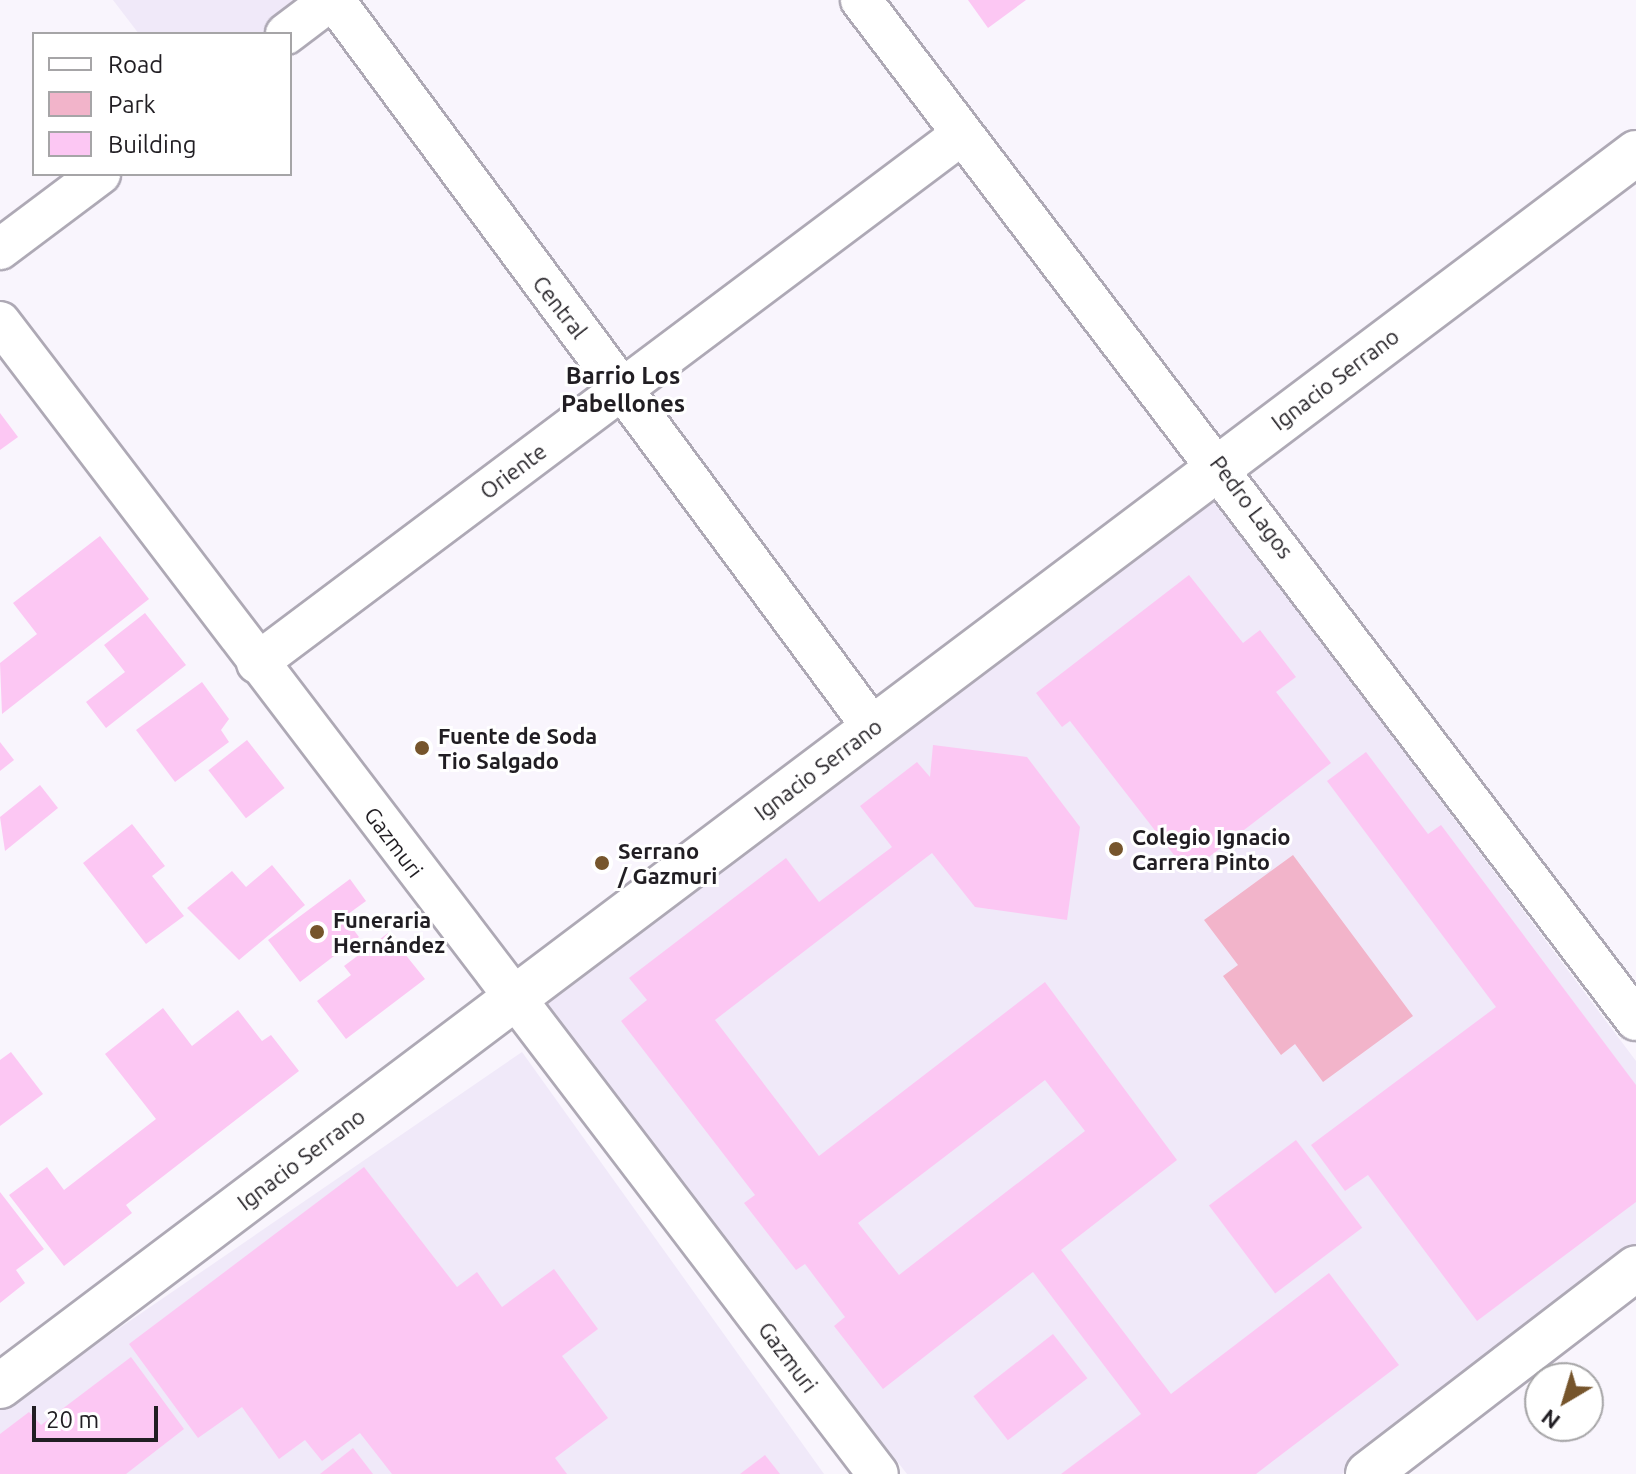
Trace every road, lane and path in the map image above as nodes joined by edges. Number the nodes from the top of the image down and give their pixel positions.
1 (333, 0) edge
2 (861, 0) edge
3 (289, 32) edge
4 (961, 135) junction
5 (1636, 153) edge
6 (97, 176) edge
7 (0, 249) edge
8 (0, 322) edge
9 (623, 389) junction
10 (1221, 465) junction
11 (257, 663) junction
12 (873, 728) junction
13 (514, 998) junction
14 (1636, 1020) edge
15 (1636, 1268) edge
16 (0, 1386) edge
17 (878, 1474) edge
18 (1368, 1474) edge

1 - 3 street
1 - 9 street, Central
2 - 4 street, Pedro Lagos
4 - 9 street, Oriente
4 - 10 street, Pedro Lagos
5 - 10 main road, Ignacio Serrano
6 - 7 street
8 - 11 street, Gazmuri
9 - 11 street, Oriente
9 - 12 street, Central
10 - 12 main road, Ignacio Serrano
10 - 14 street, Pedro Lagos
11 - 13 street, Gazmuri
12 - 13 main road, Ignacio Serrano
13 - 16 main road, Ignacio Serrano
13 - 17 street, Gazmuri
15 - 18 main road

